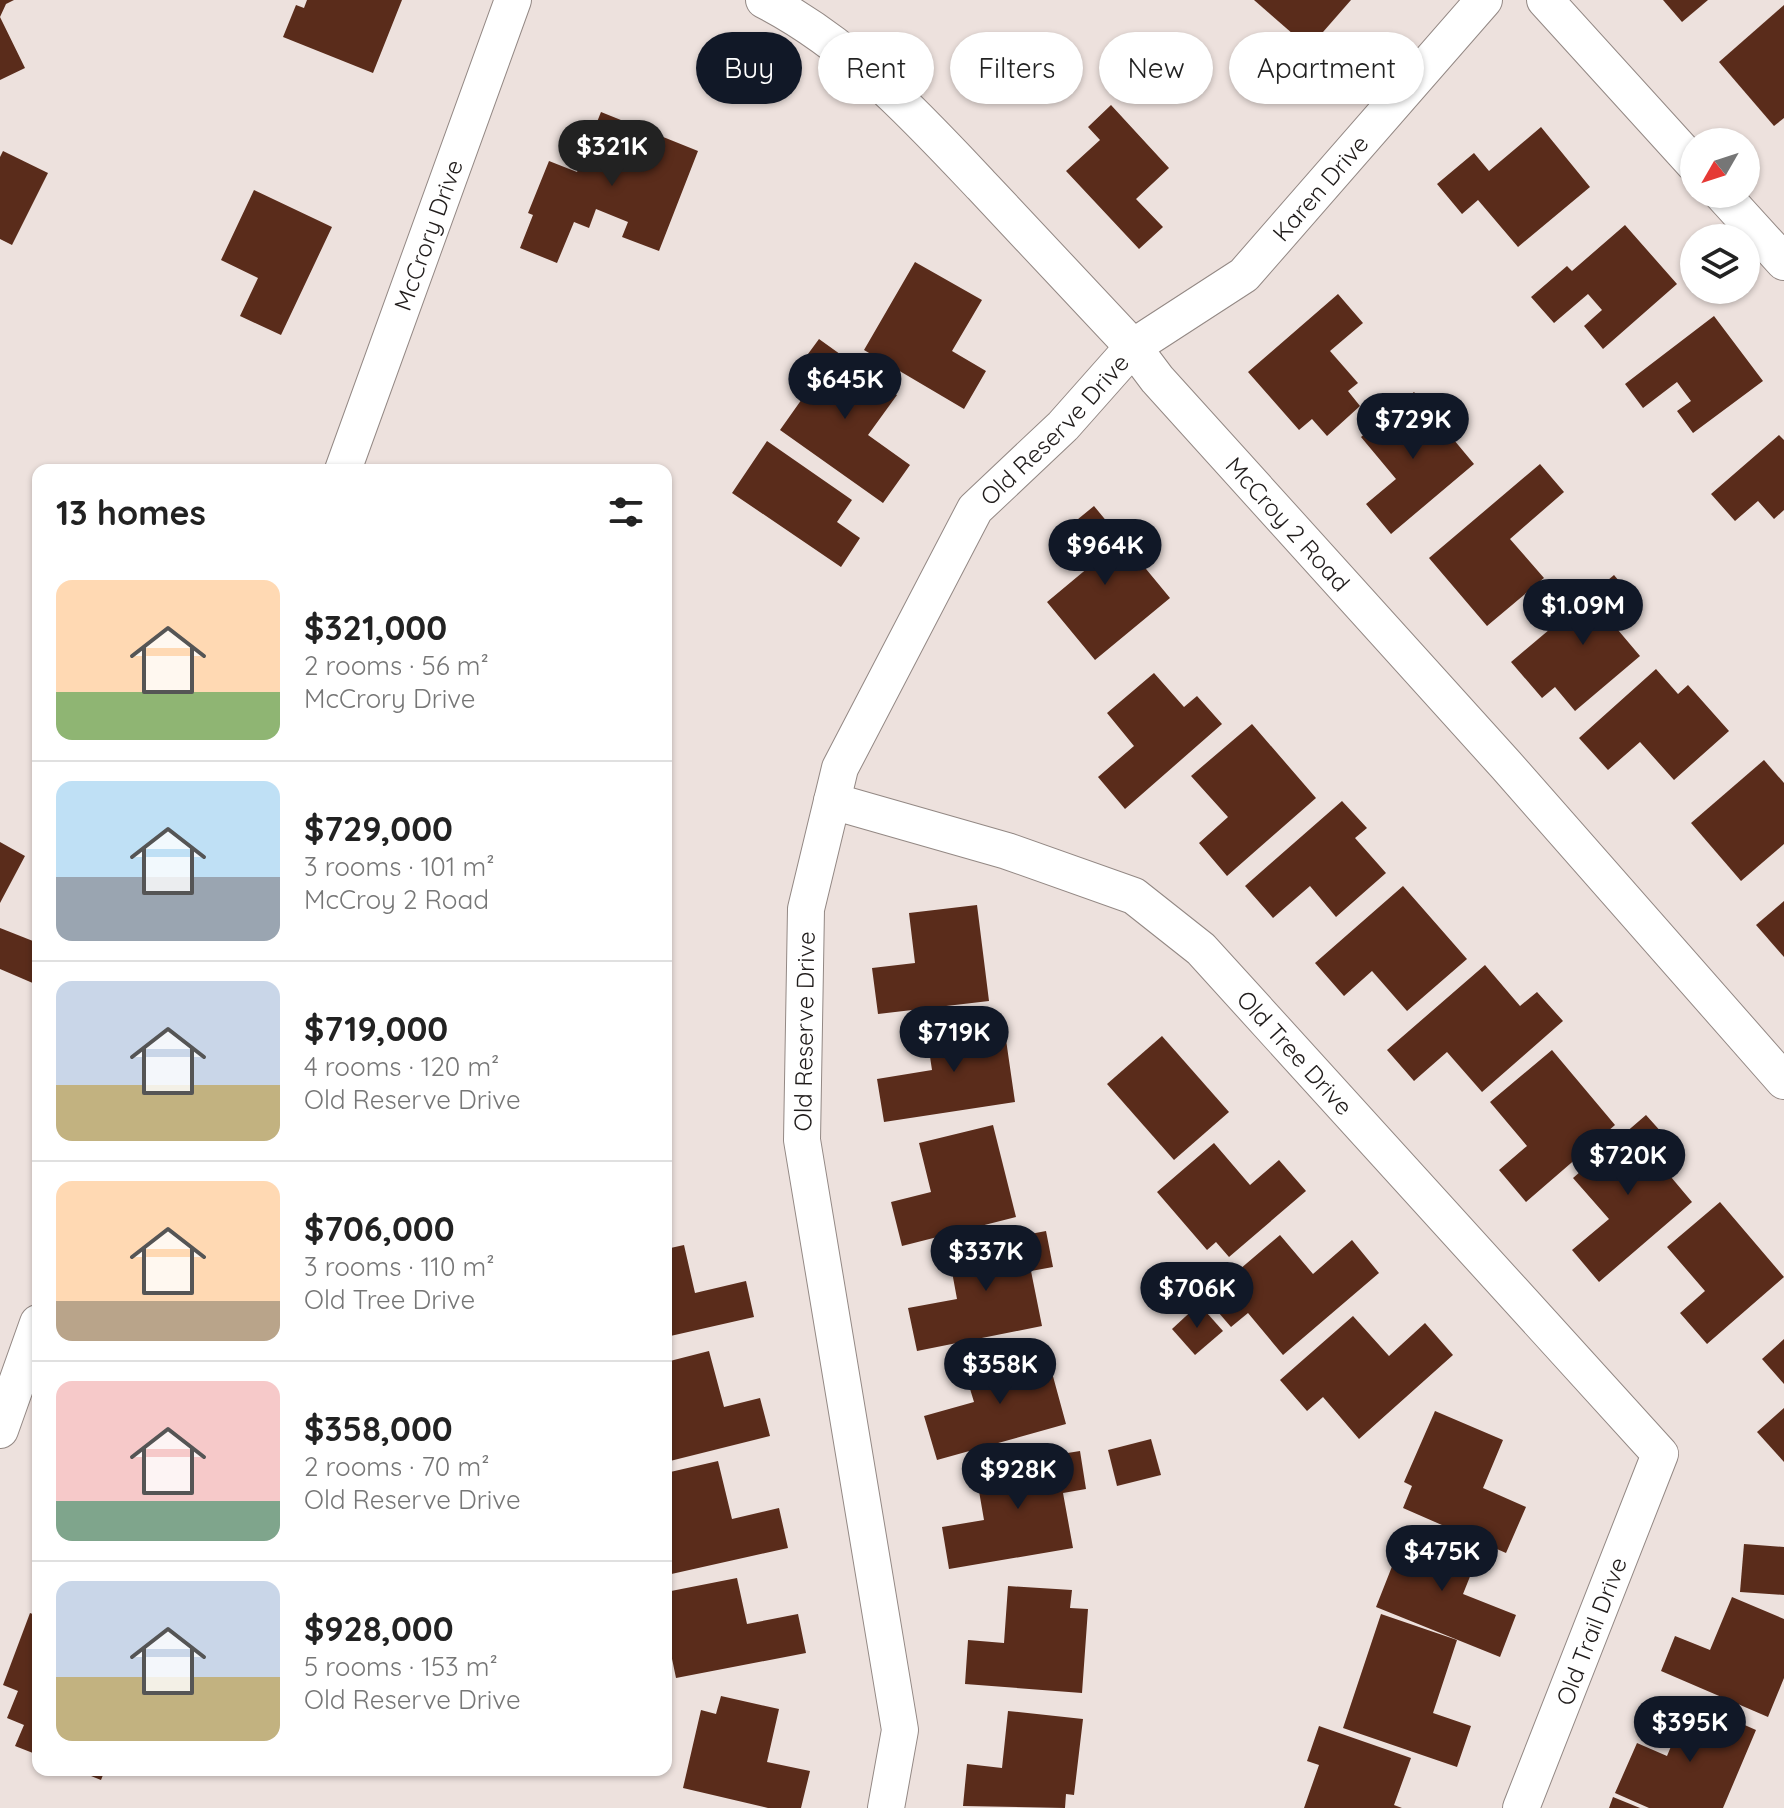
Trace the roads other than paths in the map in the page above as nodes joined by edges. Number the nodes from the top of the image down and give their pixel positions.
1 (513, 0) edge
2 (764, 0) edge
3 (1484, 0) edge
4 (1545, 0) edge
5 (1680, 149) edge
6 (1735, 208) edge
7 (1784, 262) edge
8 (1133, 347) junction
9 (345, 464) edge
10 (832, 801) junction
11 (1784, 1081) edge
12 (32, 1340) edge
13 (0, 1430) edge
14 (1660, 1454) joint
15 (886, 1808) edge
16 (1521, 1808) edge

1 - 9 street, McCrory Drive
2 - 8 street, McCroy 2 Road
3 - 8 street, Karen Drive
4 - 5 street
6 - 7 street
8 - 10 street, Old Reserve Drive
8 - 11 street, McCroy 2 Road
10 - 14 street, Old Tree Drive
10 - 15 street, Old Reserve Drive
12 - 13 street
14 - 16 street, Old Trail Drive

